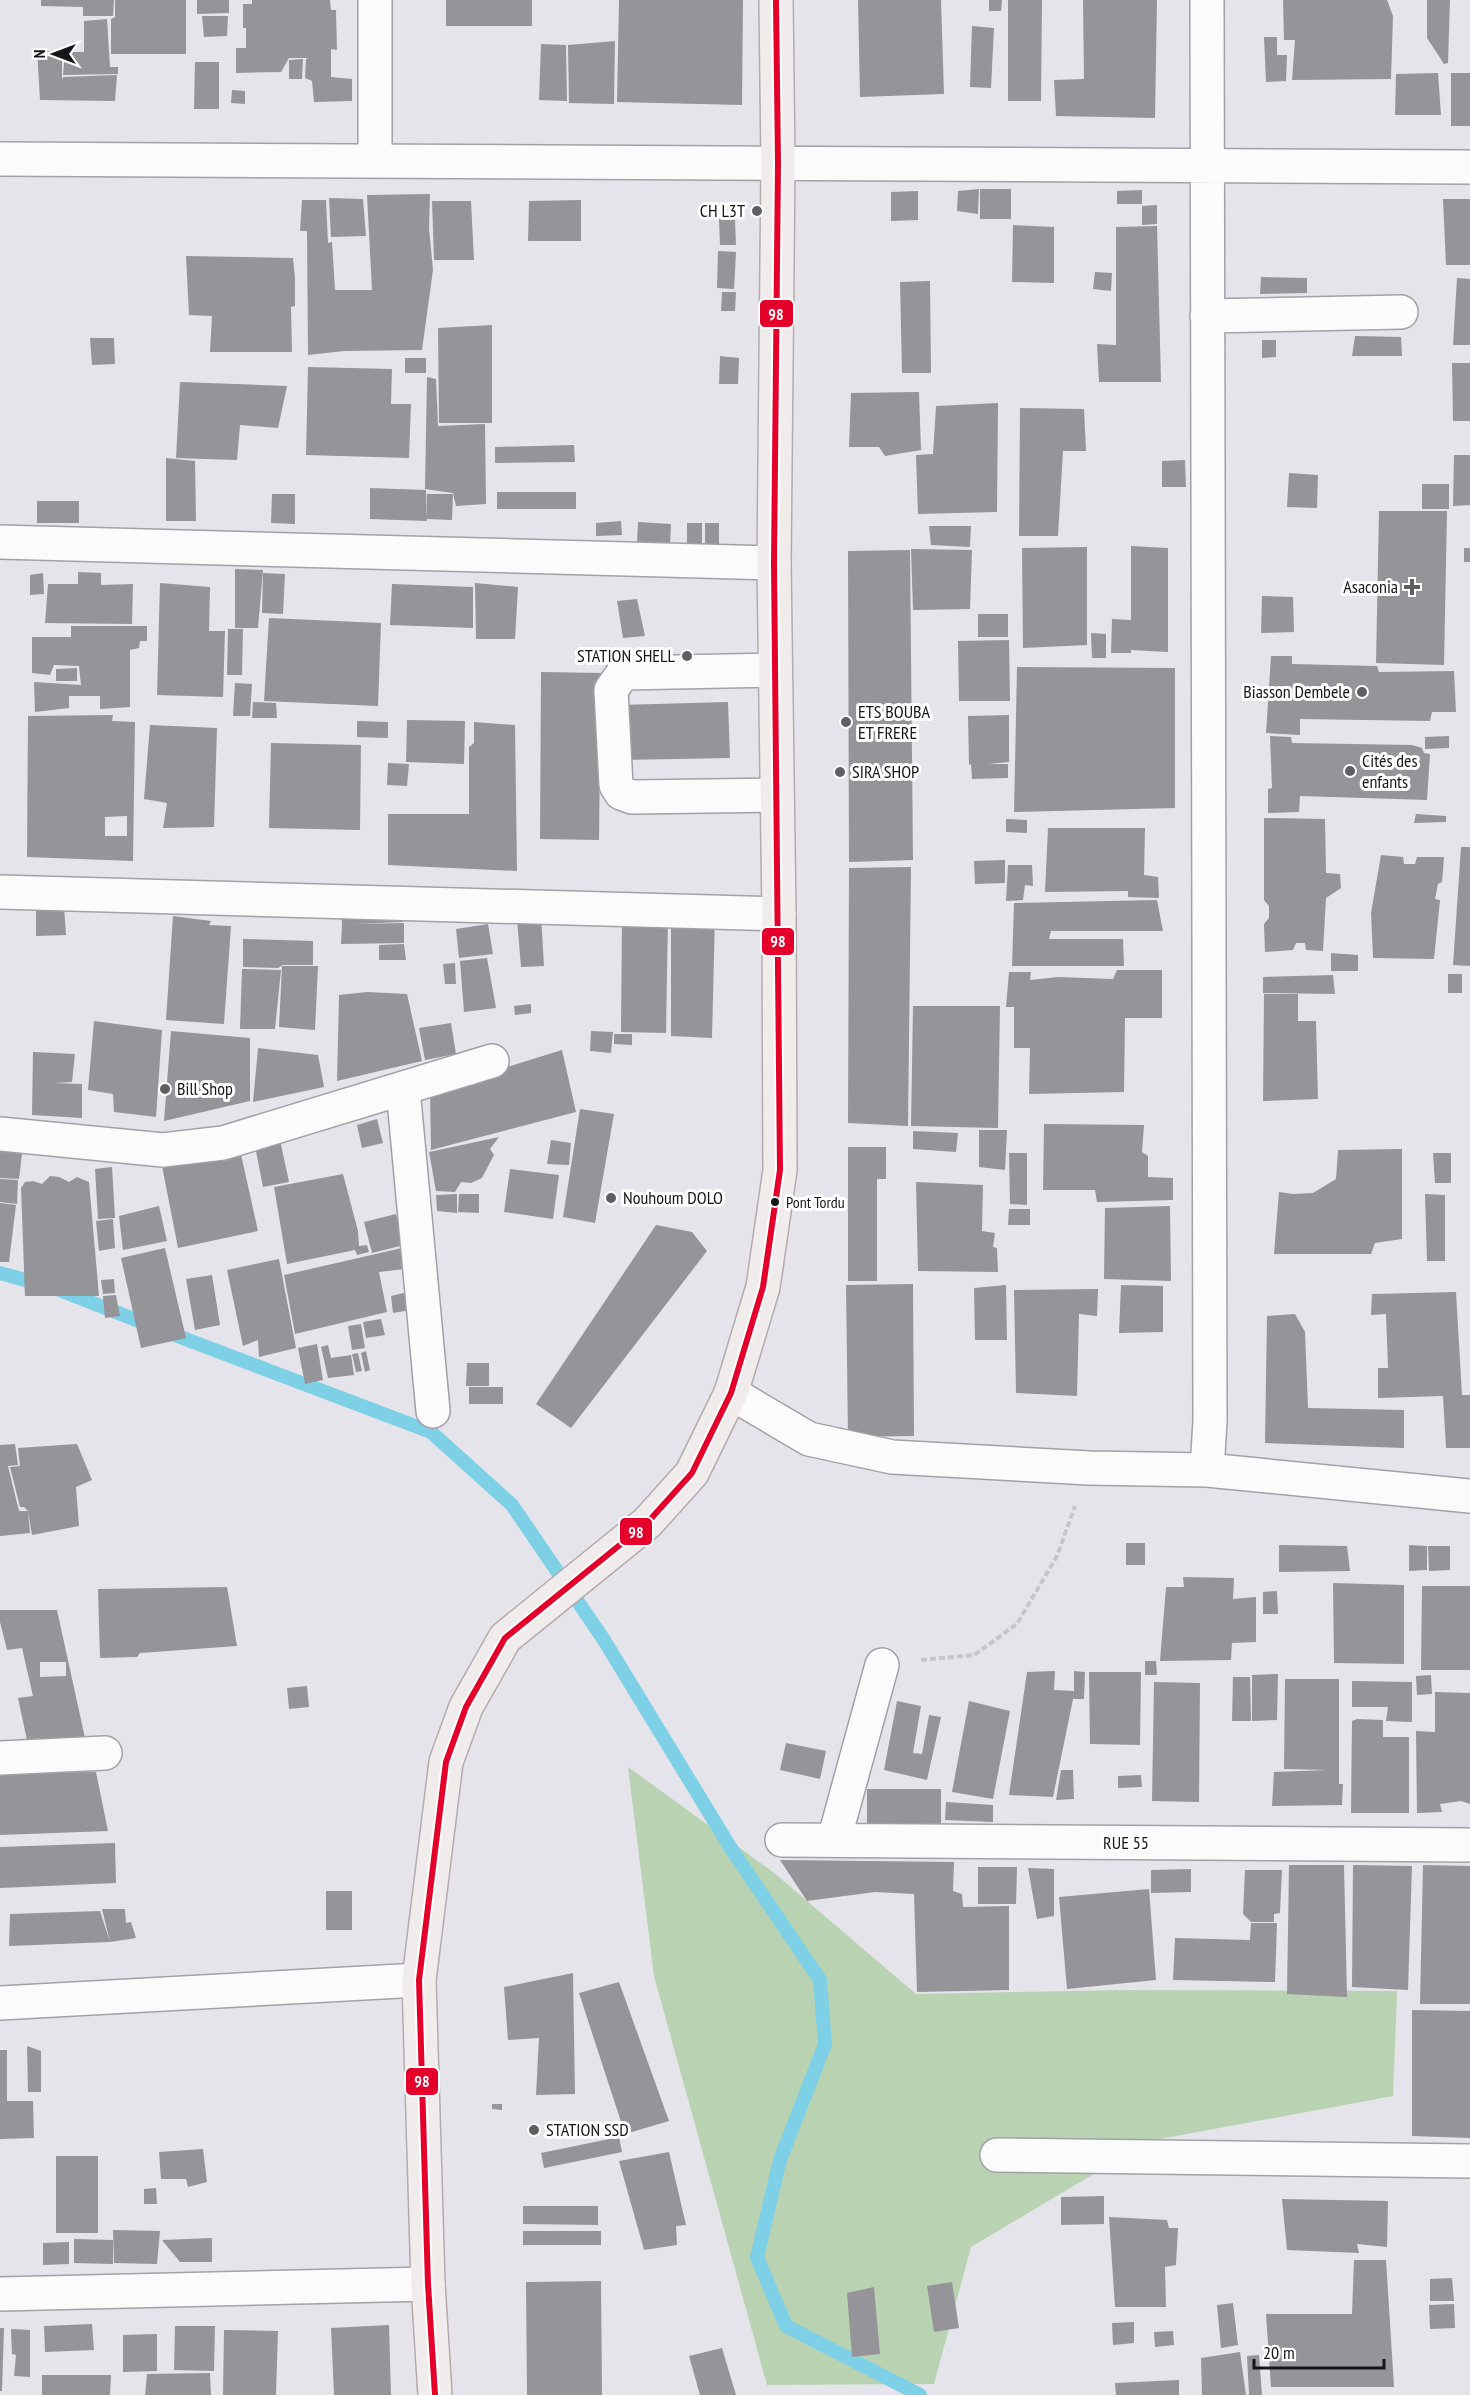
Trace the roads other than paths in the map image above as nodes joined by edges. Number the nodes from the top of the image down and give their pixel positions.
1 (375, 0) edge
2 (776, 0) edge
3 (1207, 0) edge
4 (0, 159) edge
5 (375, 161) junction
6 (778, 163) junction
7 (1207, 165) junction
8 (1470, 167) edge
9 (1401, 312) dead end
10 (1207, 316) junction
11 (0, 542) edge
12 (774, 563) junction
13 (776, 670) junction
14 (777, 795) junction
15 (0, 891) edge
16 (779, 914) junction
17 (492, 1061) dead end
18 (403, 1089) junction
19 (0, 1134) edge
20 (731, 1393) junction
21 (433, 1411) dead end
22 (1207, 1470) junction
23 (1470, 1496) edge
24 (882, 1665) road end
25 (105, 1753) dead end
26 (0, 1758) edge
27 (782, 1840) dead end
28 (834, 1840) junction
29 (1470, 1845) edge
30 (419, 1980) junction
31 (0, 2003) edge
32 (997, 2155) dead end
33 (1470, 2161) edge
34 (428, 2284) junction
35 (0, 2294) edge
36 (435, 2395) edge

1 - 5 street
2 - 6 main road
3 - 7 street
4 - 5 street
5 - 6 street
6 - 7 street
6 - 12 main road
7 - 8 street
7 - 10 street
9 - 10 street
10 - 22 street
11 - 12 street
12 - 13 main road
13 - 14 main road
13 - 14 street
14 - 16 main road
15 - 16 street
16 - 20 main road
17 - 18 street
18 - 19 street
18 - 21 street
20 - 22 street
20 - 30 main road
22 - 23 street
24 - 28 street
25 - 26 street
27 - 28 street, RUE 55
28 - 29 street, RUE 55
30 - 31 street
30 - 34 main road
32 - 33 street
34 - 35 street
34 - 36 main road

